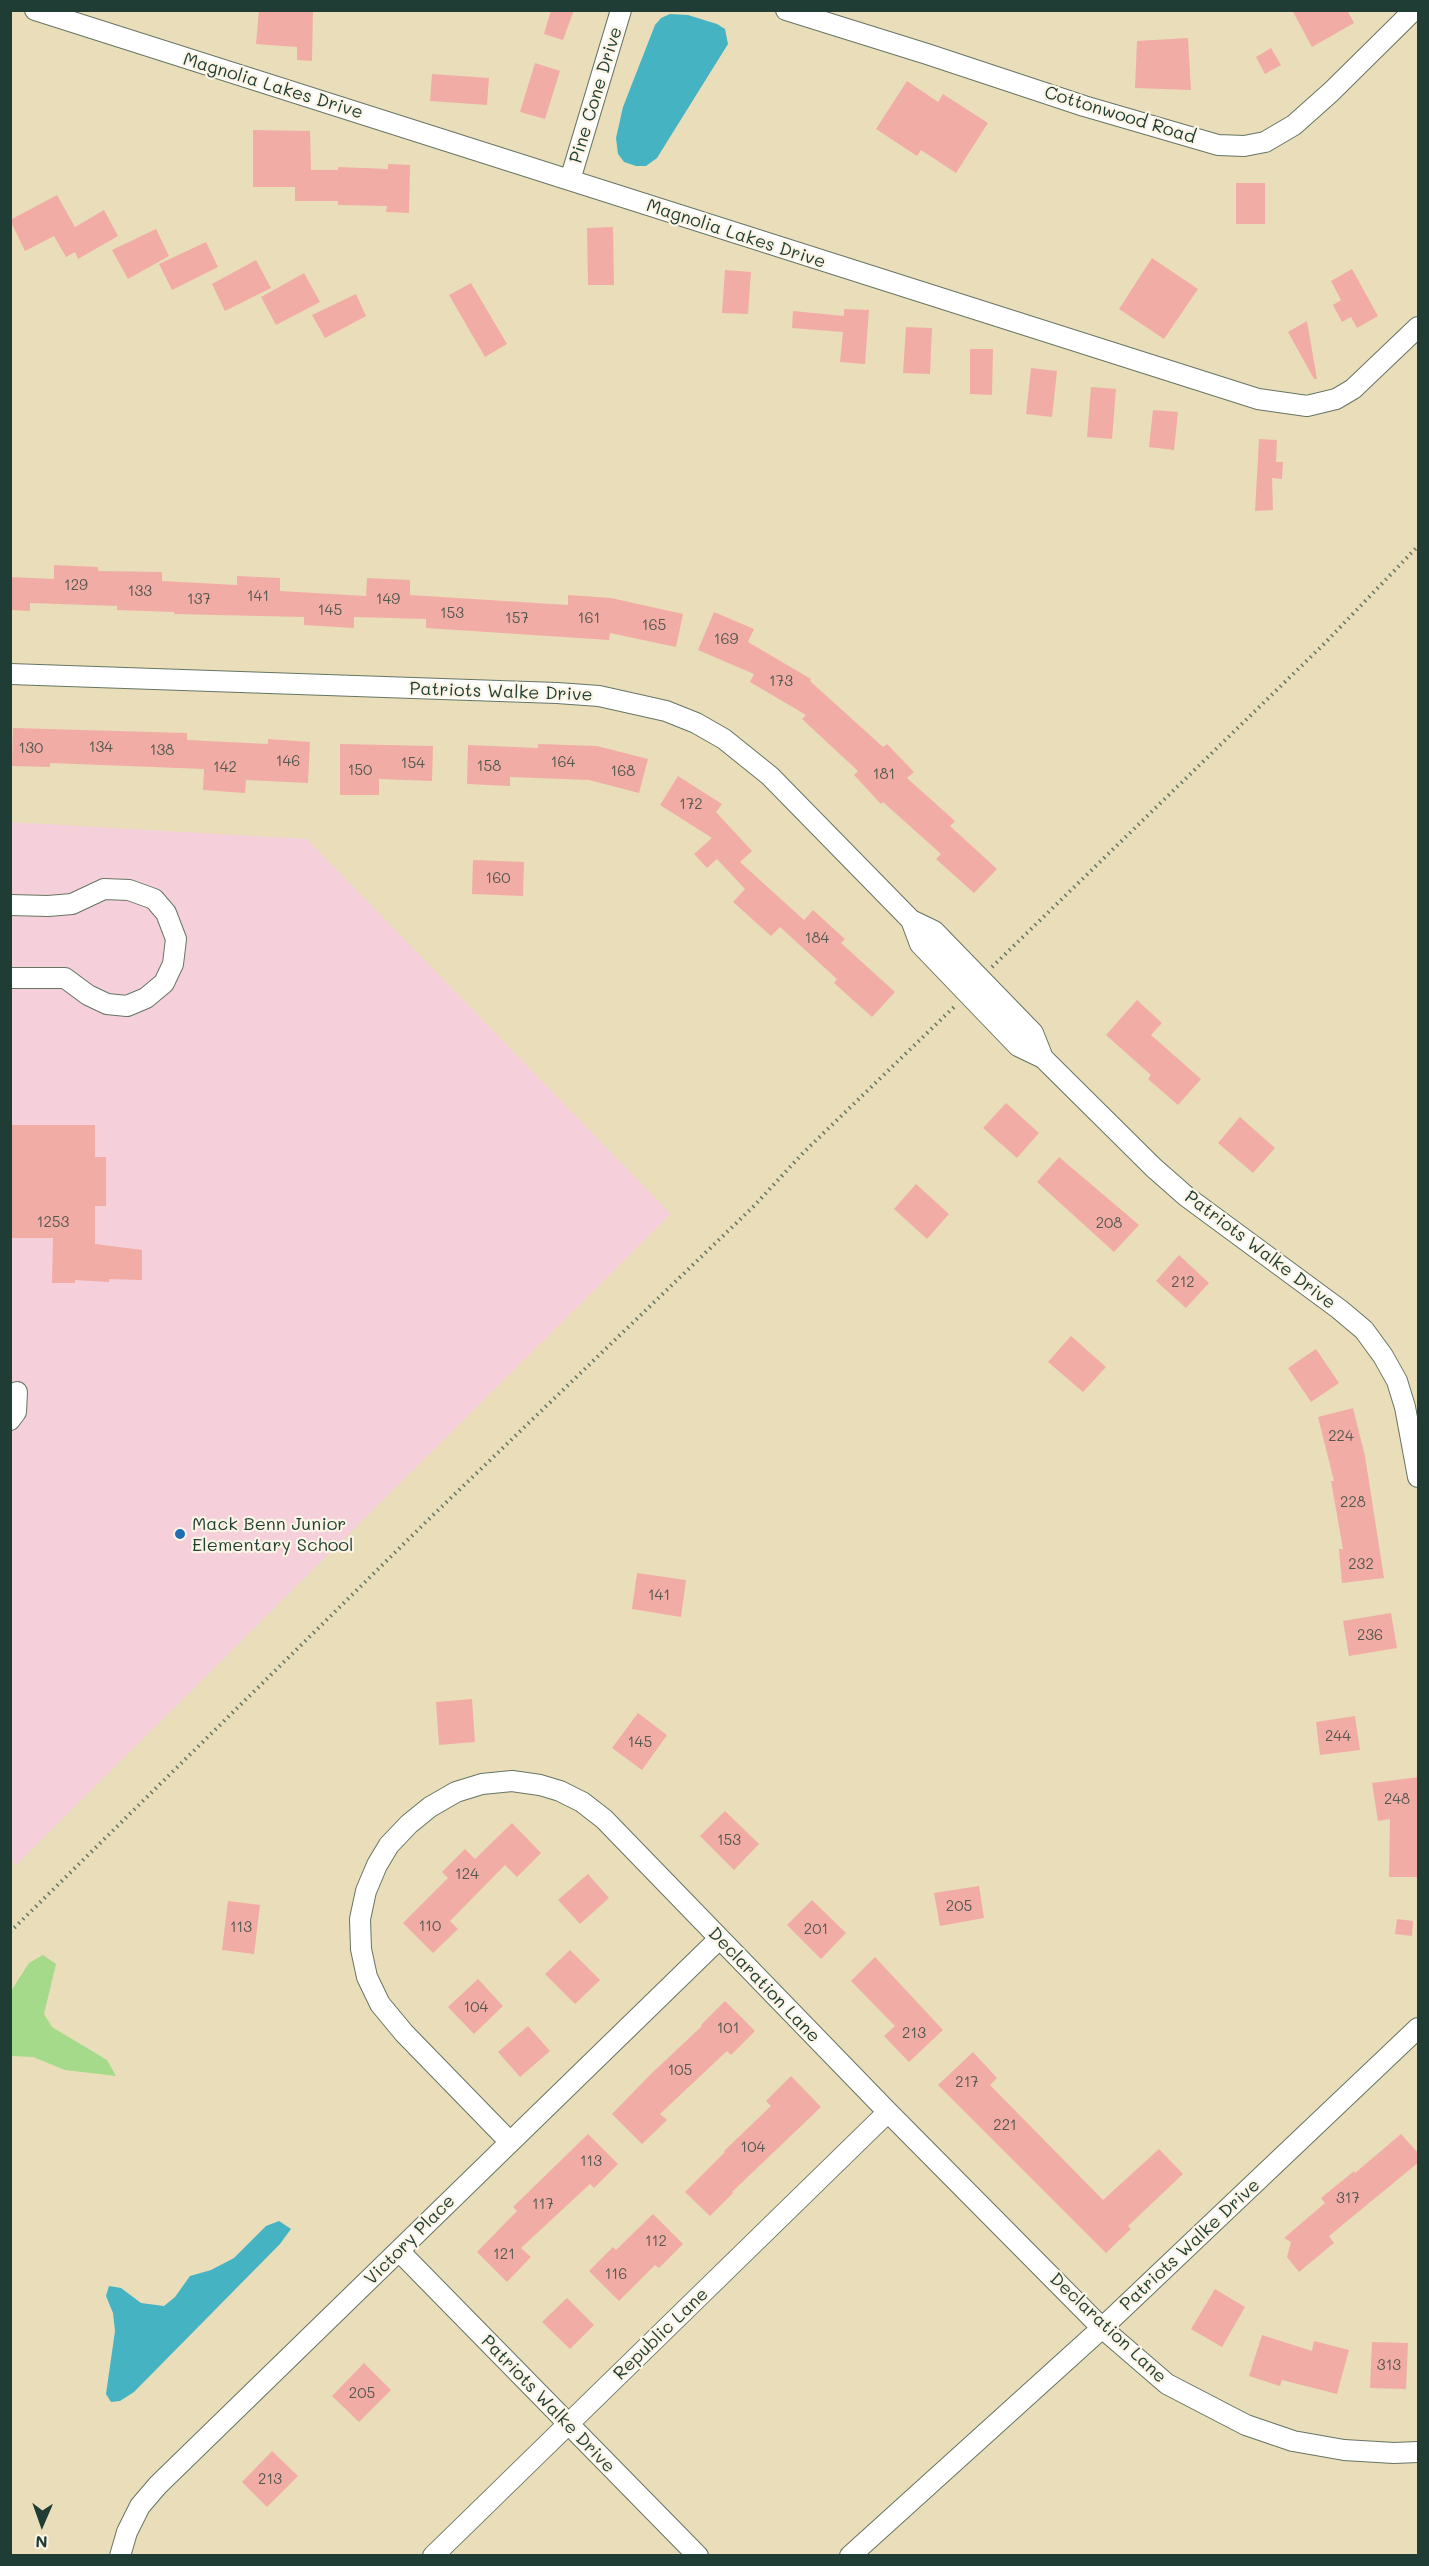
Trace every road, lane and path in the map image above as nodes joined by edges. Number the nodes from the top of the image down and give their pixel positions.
1 (35, 10) edge
2 (621, 10) edge
3 (786, 10) edge
4 (1414, 10) edge
5 (570, 180) junction
6 (1419, 327) edge
7 (1419, 546) edge
8 (10, 674) edge
9 (10, 905) edge
10 (911, 920) junction
11 (10, 978) edge
12 (981, 979) junction
13 (967, 994) junction
14 (1043, 1058) junction
15 (17, 1392) dead end
16 (10, 1420) edge
17 (1419, 1477) edge
18 (10, 1932) edge
19 (719, 1938) junction
20 (1419, 2028) edge
21 (888, 2112) junction
22 (509, 2142) junction
23 (399, 2251) junction
24 (1102, 2328) junction
25 (568, 2424) junction
26 (1419, 2452) edge
27 (120, 2556) edge
28 (433, 2556) edge
29 (698, 2556) edge
30 (850, 2556) edge

1 - 5 street, Magnolia Lakes Drive
2 - 5 street, Pine Cone Drive
3 - 4 street, Cottonwood Road
5 - 6 street, Magnolia Lakes Drive
7 - 12 path
8 - 10 street, Patriots Walke Drive
9 - 11 street
10 - 12 street, Patriots Walke Drive
10 - 13 street, Patriots Walke Drive
12 - 14 street, Patriots Walke Drive
13 - 14 street, Patriots Walke Drive
13 - 18 path
14 - 17 street, Patriots Walke Drive
15 - 16 street
19 - 21 street, Declaration Lane
19 - 22 street, Victory Place
19 - 22 street, Declaration Lane
20 - 24 street, Patriots Walke Drive
21 - 24 street, Declaration Lane
21 - 25 street, Republic Lane
22 - 23 street, Victory Place
23 - 25 street, Patriots Walke Drive
23 - 27 street, Victory Place
24 - 26 street, Declaration Lane
24 - 30 street, Patriots Walke Drive
25 - 28 street, Republic Lane
25 - 29 street, Patriots Walke Drive

